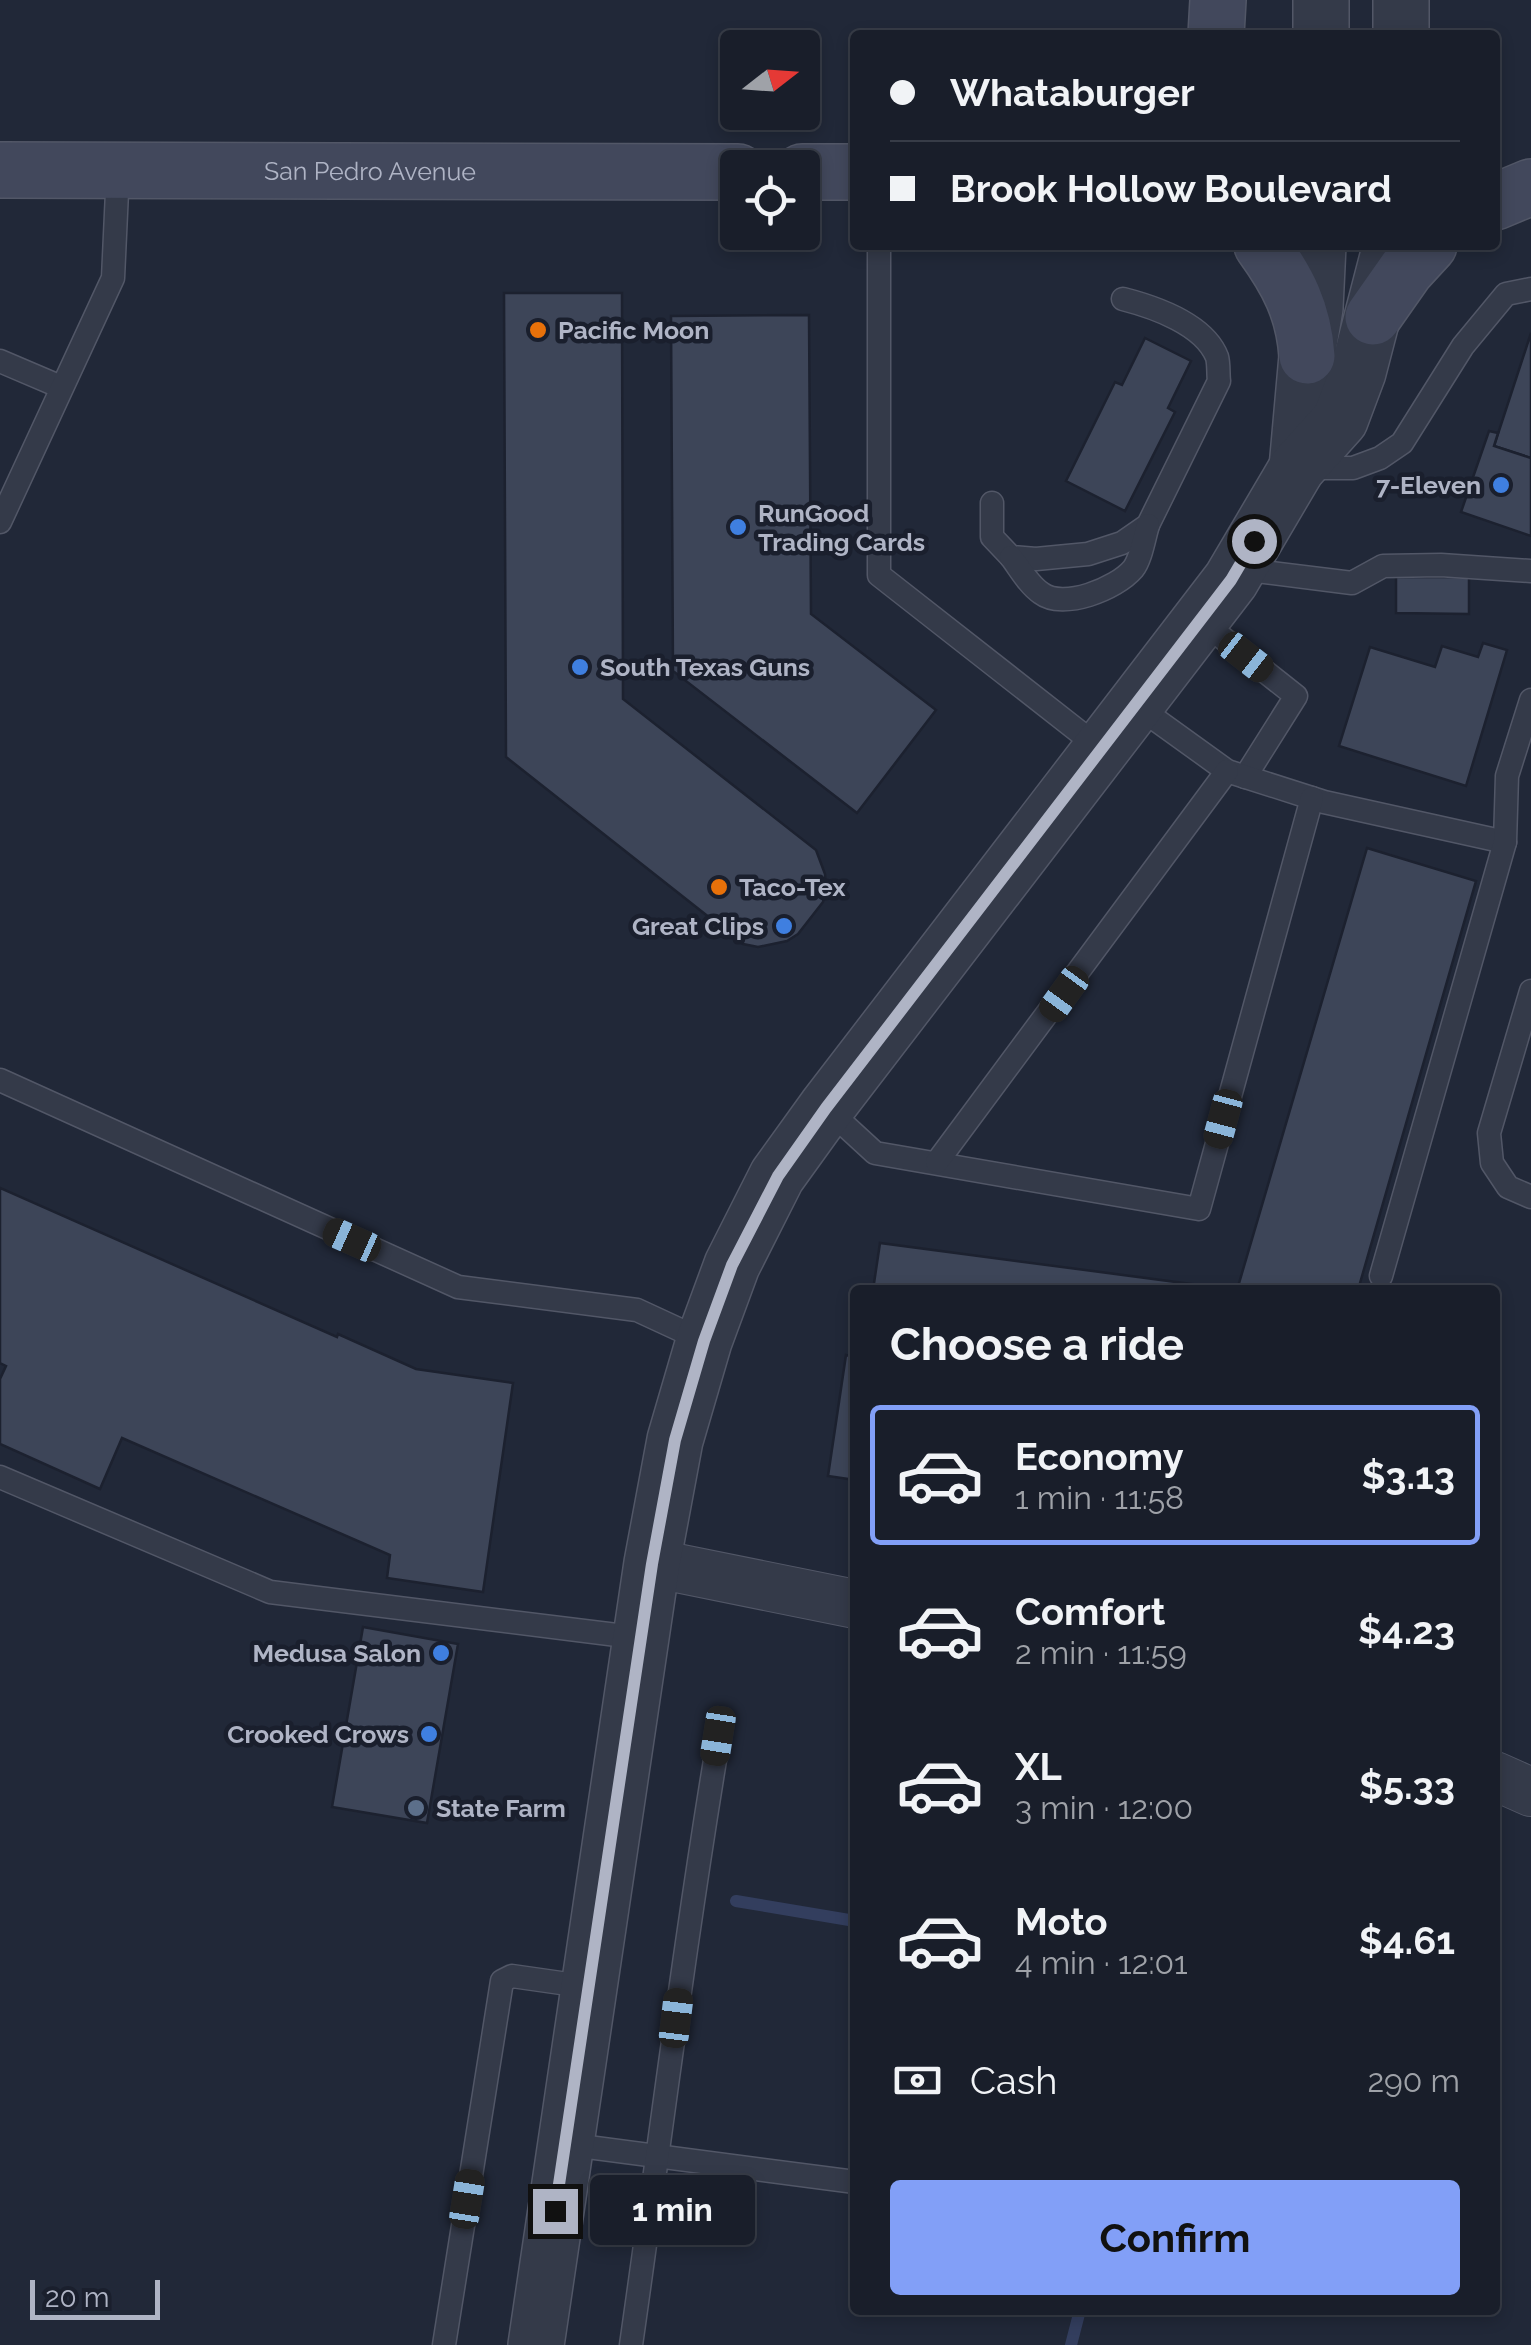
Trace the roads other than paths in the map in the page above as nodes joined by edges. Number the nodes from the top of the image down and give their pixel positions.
1 (1218, 0) edge
2 (1321, 0) edge
3 (1402, 0) edge
4 (1216, 30) edge
5 (1321, 30) edge
6 (1401, 30) edge
7 (0, 170) edge
8 (118, 170) junction
9 (1500, 170) edge
10 (1531, 170) edge
11 (720, 172) edge
12 (820, 172) edge
13 (850, 172) edge
14 (1531, 186) edge
15 (1500, 200) edge
16 (879, 250) edge
17 (1266, 250) edge
18 (1318, 250) edge
19 (1389, 250) edge
20 (1424, 250) edge
21 (1531, 289) edge
22 (1123, 300) dead end
23 (1372, 318) junction
24 (1307, 356) junction
25 (0, 361) edge
26 (61, 388) junction
27 (1297, 468) junction
28 (992, 503) dead end
29 (0, 522) edge
30 (1148, 525) junction
31 (1011, 557) junction
32 (1237, 568) junction
33 (1531, 571) edge
34 (1200, 620) junction
35 (1531, 700) edge
36 (1134, 704) junction
37 (1101, 749) junction
38 (1236, 774) junction
39 (1312, 798) junction
40 (1504, 842) junction
41 (1531, 991) edge
42 (0, 1080) edge
43 (826, 1108) junction
44 (938, 1162) junction
45 (1531, 1197) edge
46 (1381, 1276) dead end
47 (704, 1341) junction
48 (0, 1476) edge
49 (652, 1564) junction
50 (850, 1603) edge
51 (641, 1638) junction
52 (718, 1736) dead end
53 (589, 1987) junction
54 (565, 2144) junction
55 (658, 2156) junction
56 (850, 2181) edge
57 (444, 2345) edge
58 (536, 2345) edge
59 (630, 2345) edge

1 - 4 main road
2 - 5 street
3 - 6 street
7 - 8 main road, San Pedro Avenue
8 - 11 main road, San Pedro Avenue
8 - 26 lane
9 - 10 main road
12 - 13 main road
14 - 15 main road
16 - 37 lane
17 - 24 main road
18 - 24 street
19 - 23 street
20 - 23 main road
21 - 27 lane
22 - 30 lane
23 - 27 street
24 - 27 street
25 - 26 lane
26 - 29 lane
27 - 32 street
28 - 31 lane
30 - 31 lane
30 - 31 lane
32 - 33 lane
32 - 34 street
34 - 36 street
34 - 38 lane
35 - 40 lane
36 - 37 street
36 - 38 lane
37 - 43 street
38 - 39 lane
38 - 44 lane
39 - 40 lane
39 - 44 lane
40 - 46 lane
41 - 45 lane
42 - 47 lane
43 - 44 lane
43 - 47 street
47 - 49 street
48 - 51 lane
49 - 50 street
49 - 51 street
51 - 53 street
52 - 55 lane
53 - 54 street
53 - 57 lane
54 - 55 lane
54 - 58 street
55 - 56 lane
55 - 59 lane

